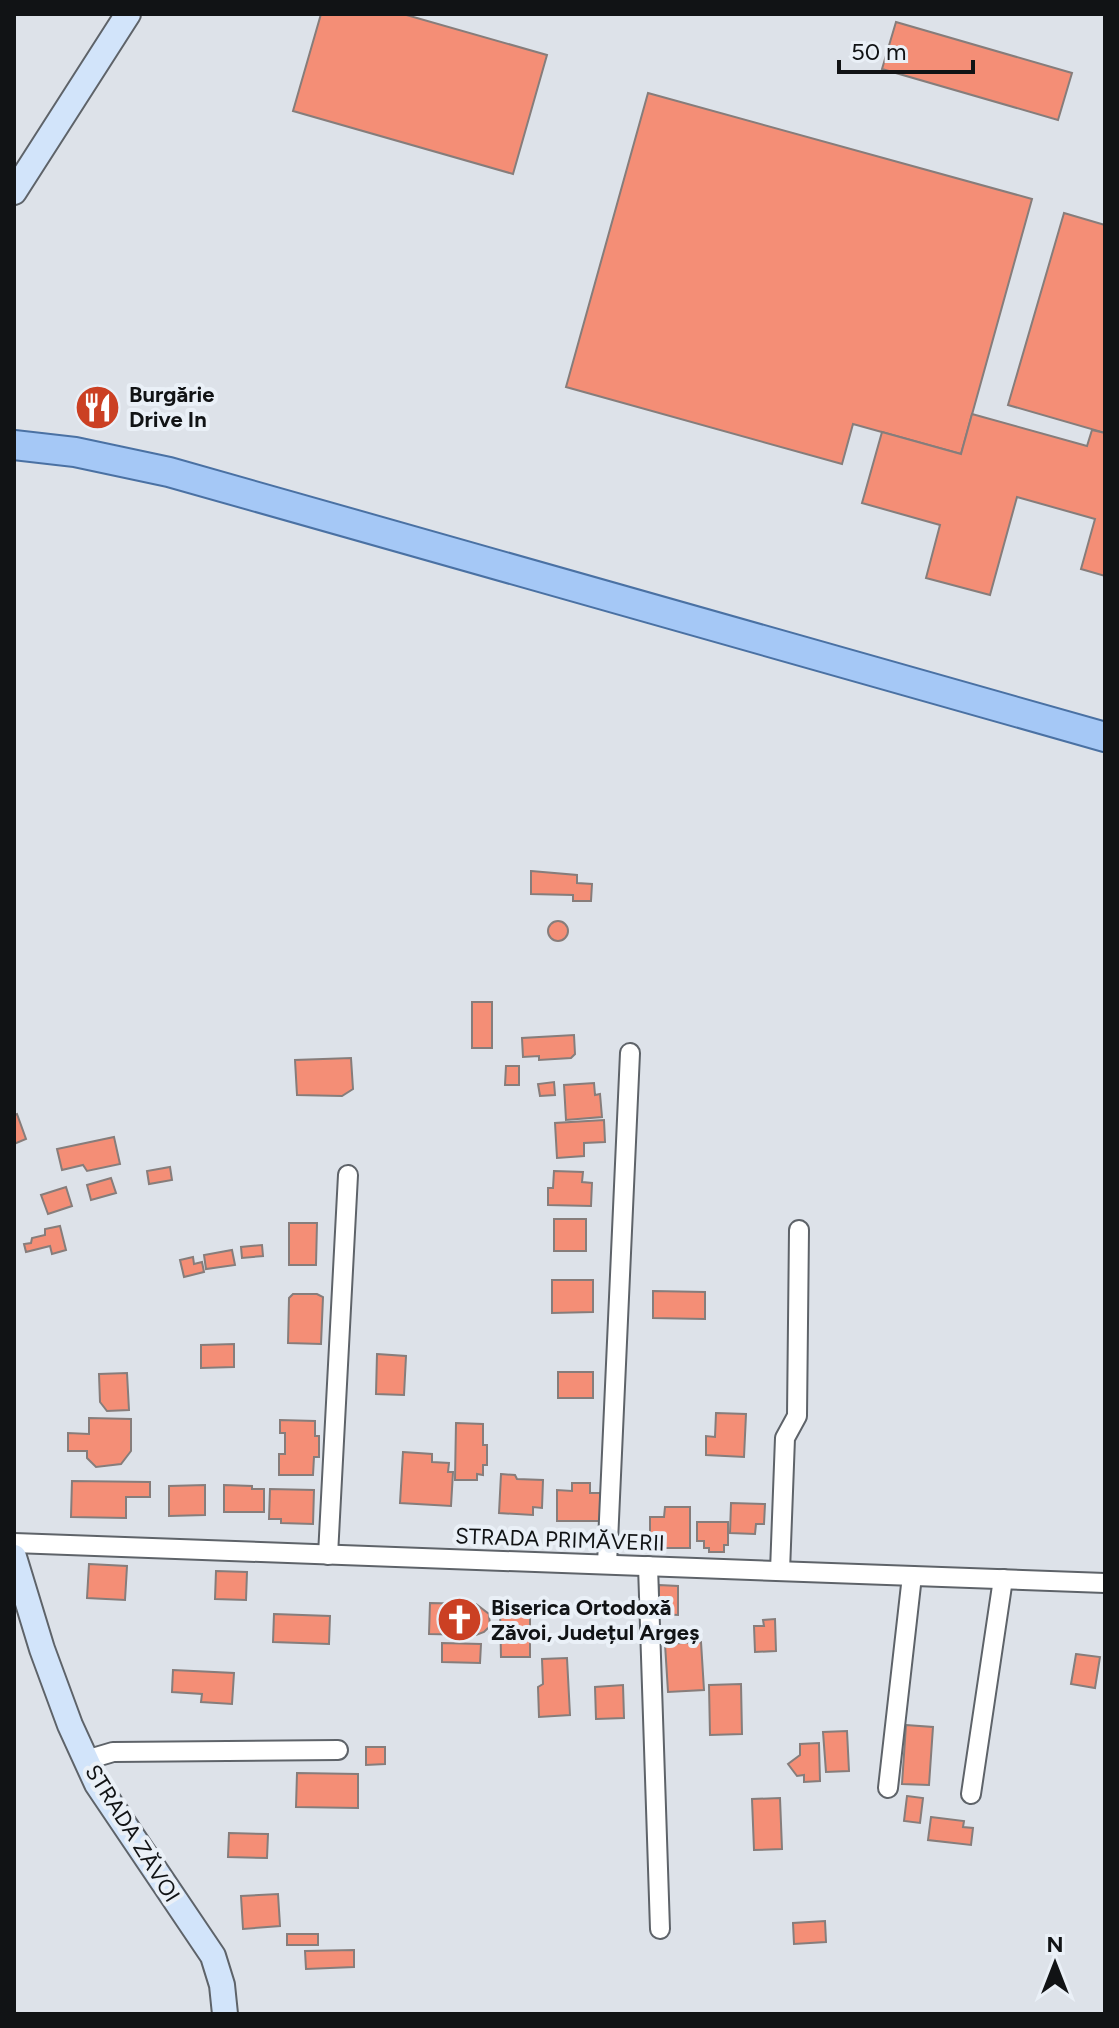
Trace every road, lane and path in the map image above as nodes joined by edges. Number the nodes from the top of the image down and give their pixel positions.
1 (128, 14) edge
2 (14, 192) edge
3 (14, 445) edge
4 (1105, 737) edge
5 (630, 1053) dead end
6 (348, 1175) dead end
7 (799, 1230) dead end
8 (14, 1543) edge
9 (328, 1555) junction
10 (14, 1557) edge
11 (607, 1564) junction
12 (648, 1566) junction
13 (780, 1571) junction
14 (912, 1576) junction
15 (1003, 1579) junction
16 (1105, 1583) edge
17 (338, 1750) dead end
18 (86, 1760) junction
19 (888, 1788) dead end
20 (971, 1794) dead end
21 (660, 1929) dead end
22 (225, 2014) edge

1 - 2 street
3 - 4 main road
5 - 11 street
6 - 9 street
7 - 13 street
8 - 9 street, STRADA PRIMĂVERII
9 - 11 street, STRADA PRIMĂVERII
10 - 18 street, STRADA ZĂVOI
11 - 12 street, STRADA PRIMĂVERII
12 - 13 street, STRADA PRIMĂVERII
12 - 21 street
13 - 14 street, STRADA PRIMĂVERII
14 - 15 street, STRADA PRIMĂVERII
14 - 19 street
15 - 16 street, STRADA PRIMĂVERII
15 - 20 street
17 - 18 street
18 - 22 street, STRADA ZĂVOI

